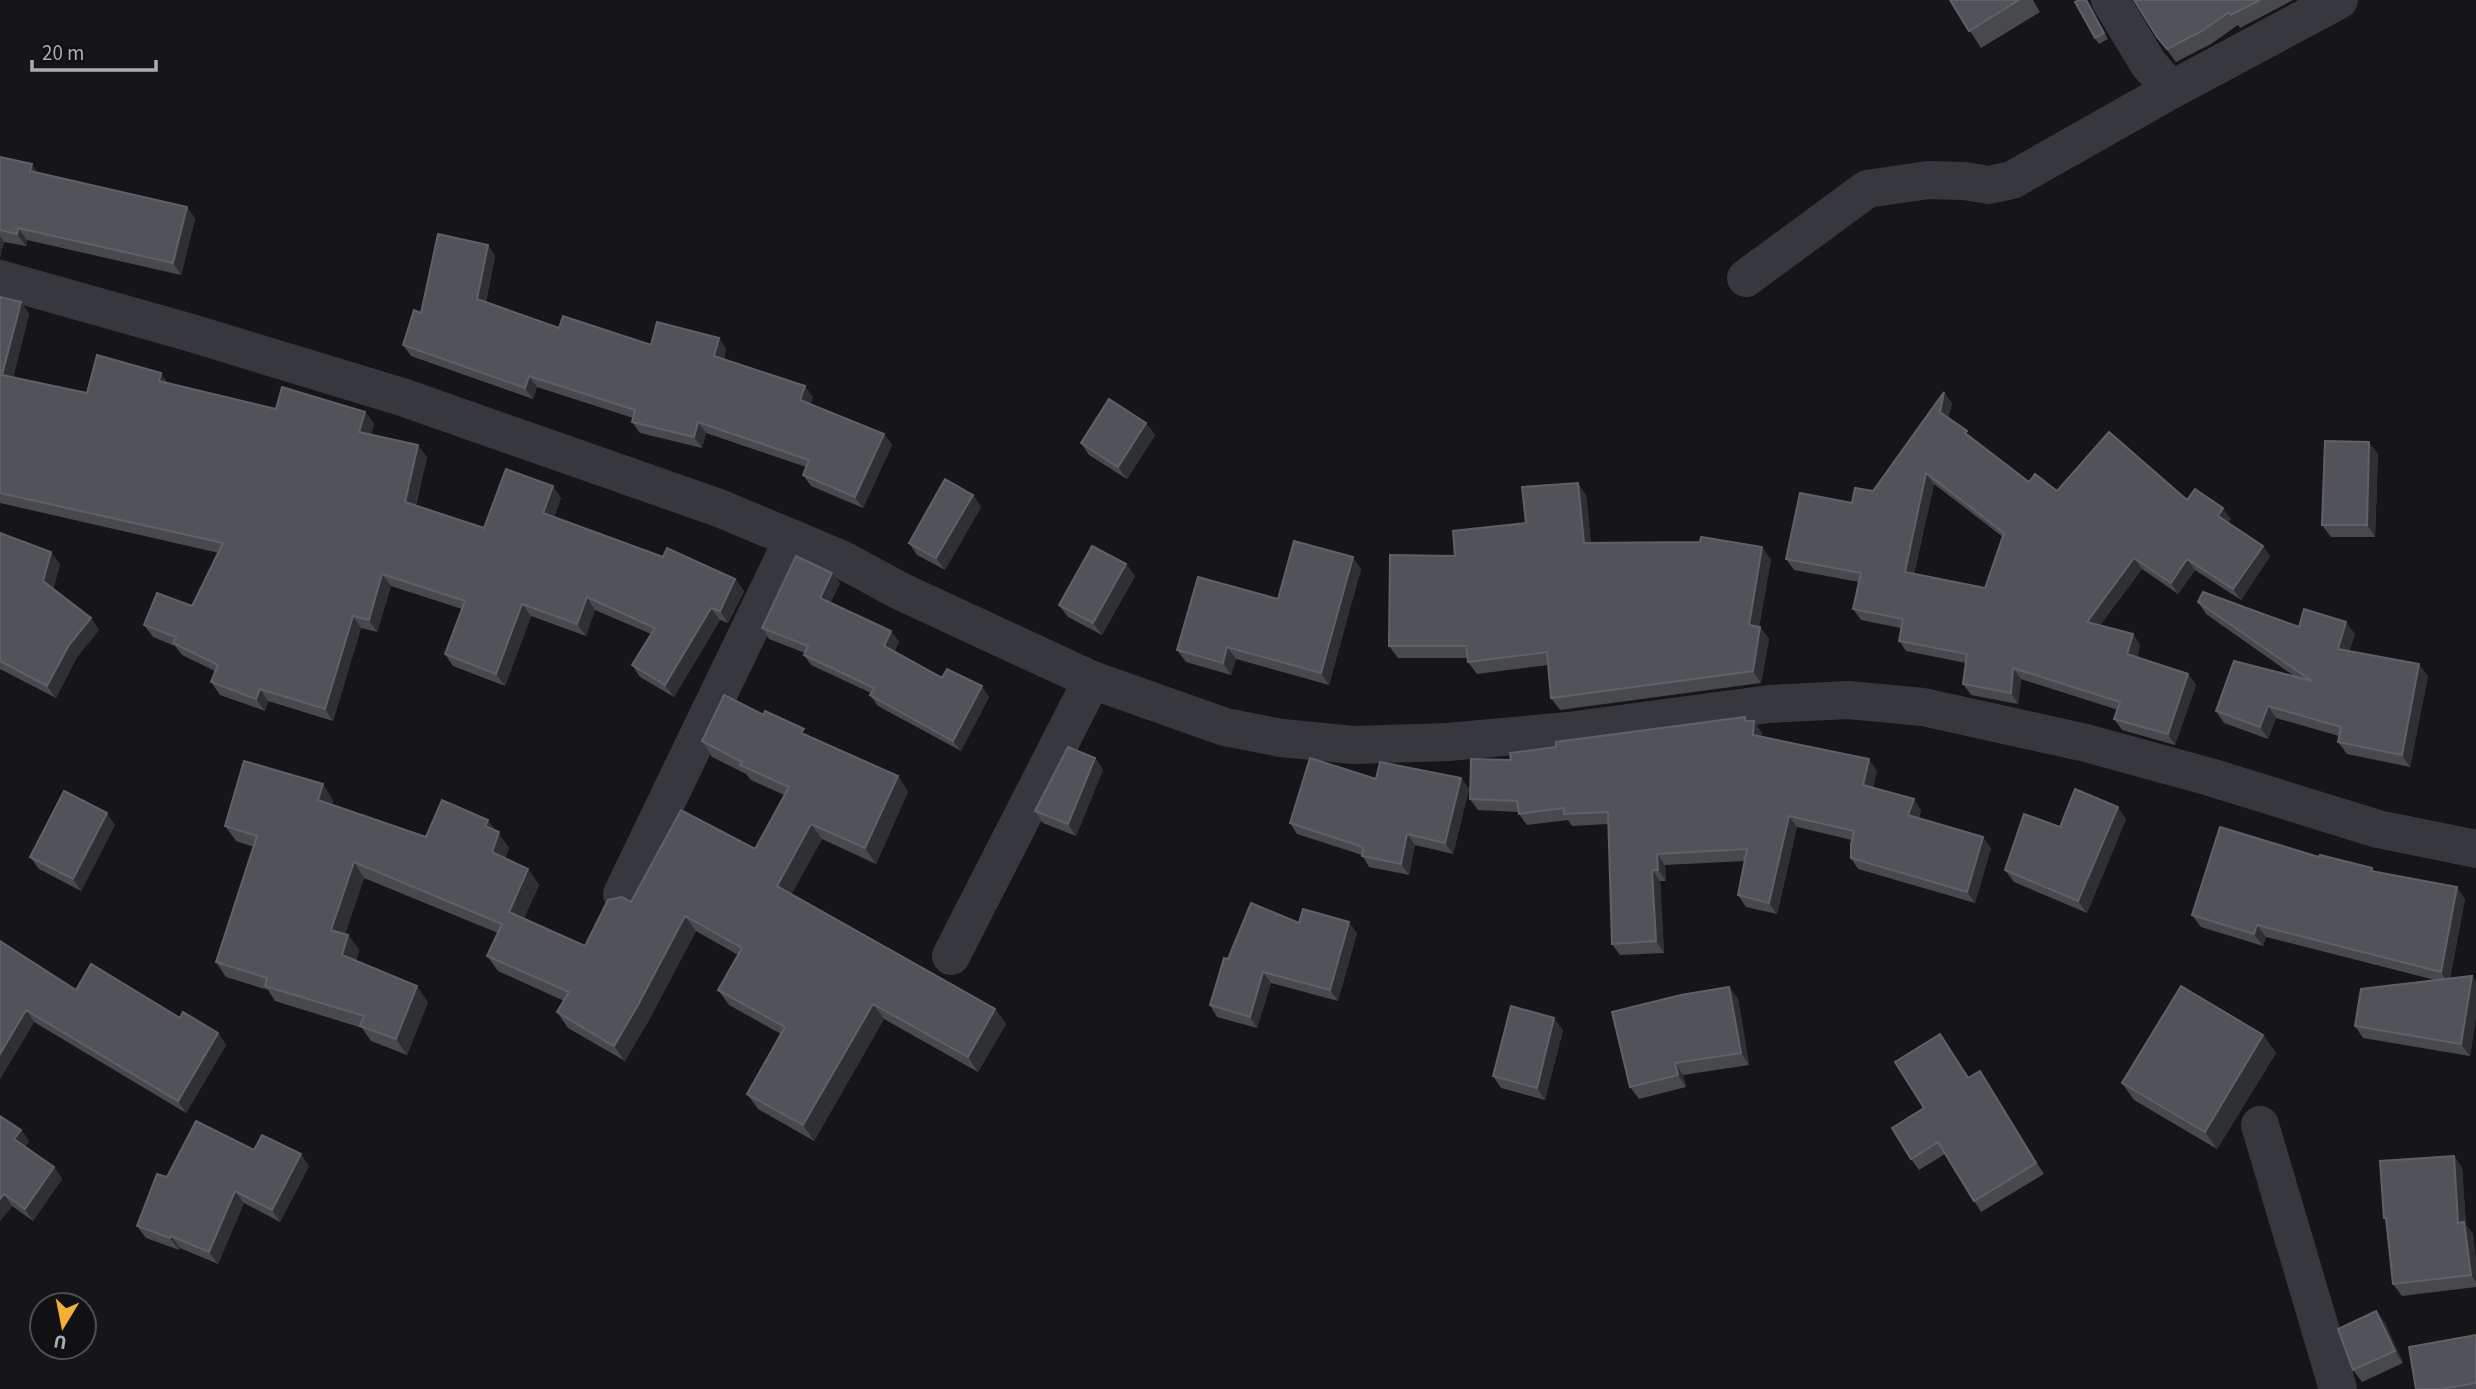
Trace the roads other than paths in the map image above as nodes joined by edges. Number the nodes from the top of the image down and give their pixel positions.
1 (2110, 0) edge
2 (2339, 0) edge
3 (2171, 90) junction
4 (1746, 278) dead end
5 (0, 279) edge
6 (793, 539) junction
7 (1092, 680) junction
8 (2476, 849) edge
9 (622, 894) edge
10 (951, 956) dead end
11 (2260, 1125) dead end
12 (2338, 1389) edge

1 - 3 street
2 - 3 street
3 - 4 street
5 - 6 street
6 - 7 street
6 - 9 street
7 - 8 street
7 - 10 street
11 - 12 street

